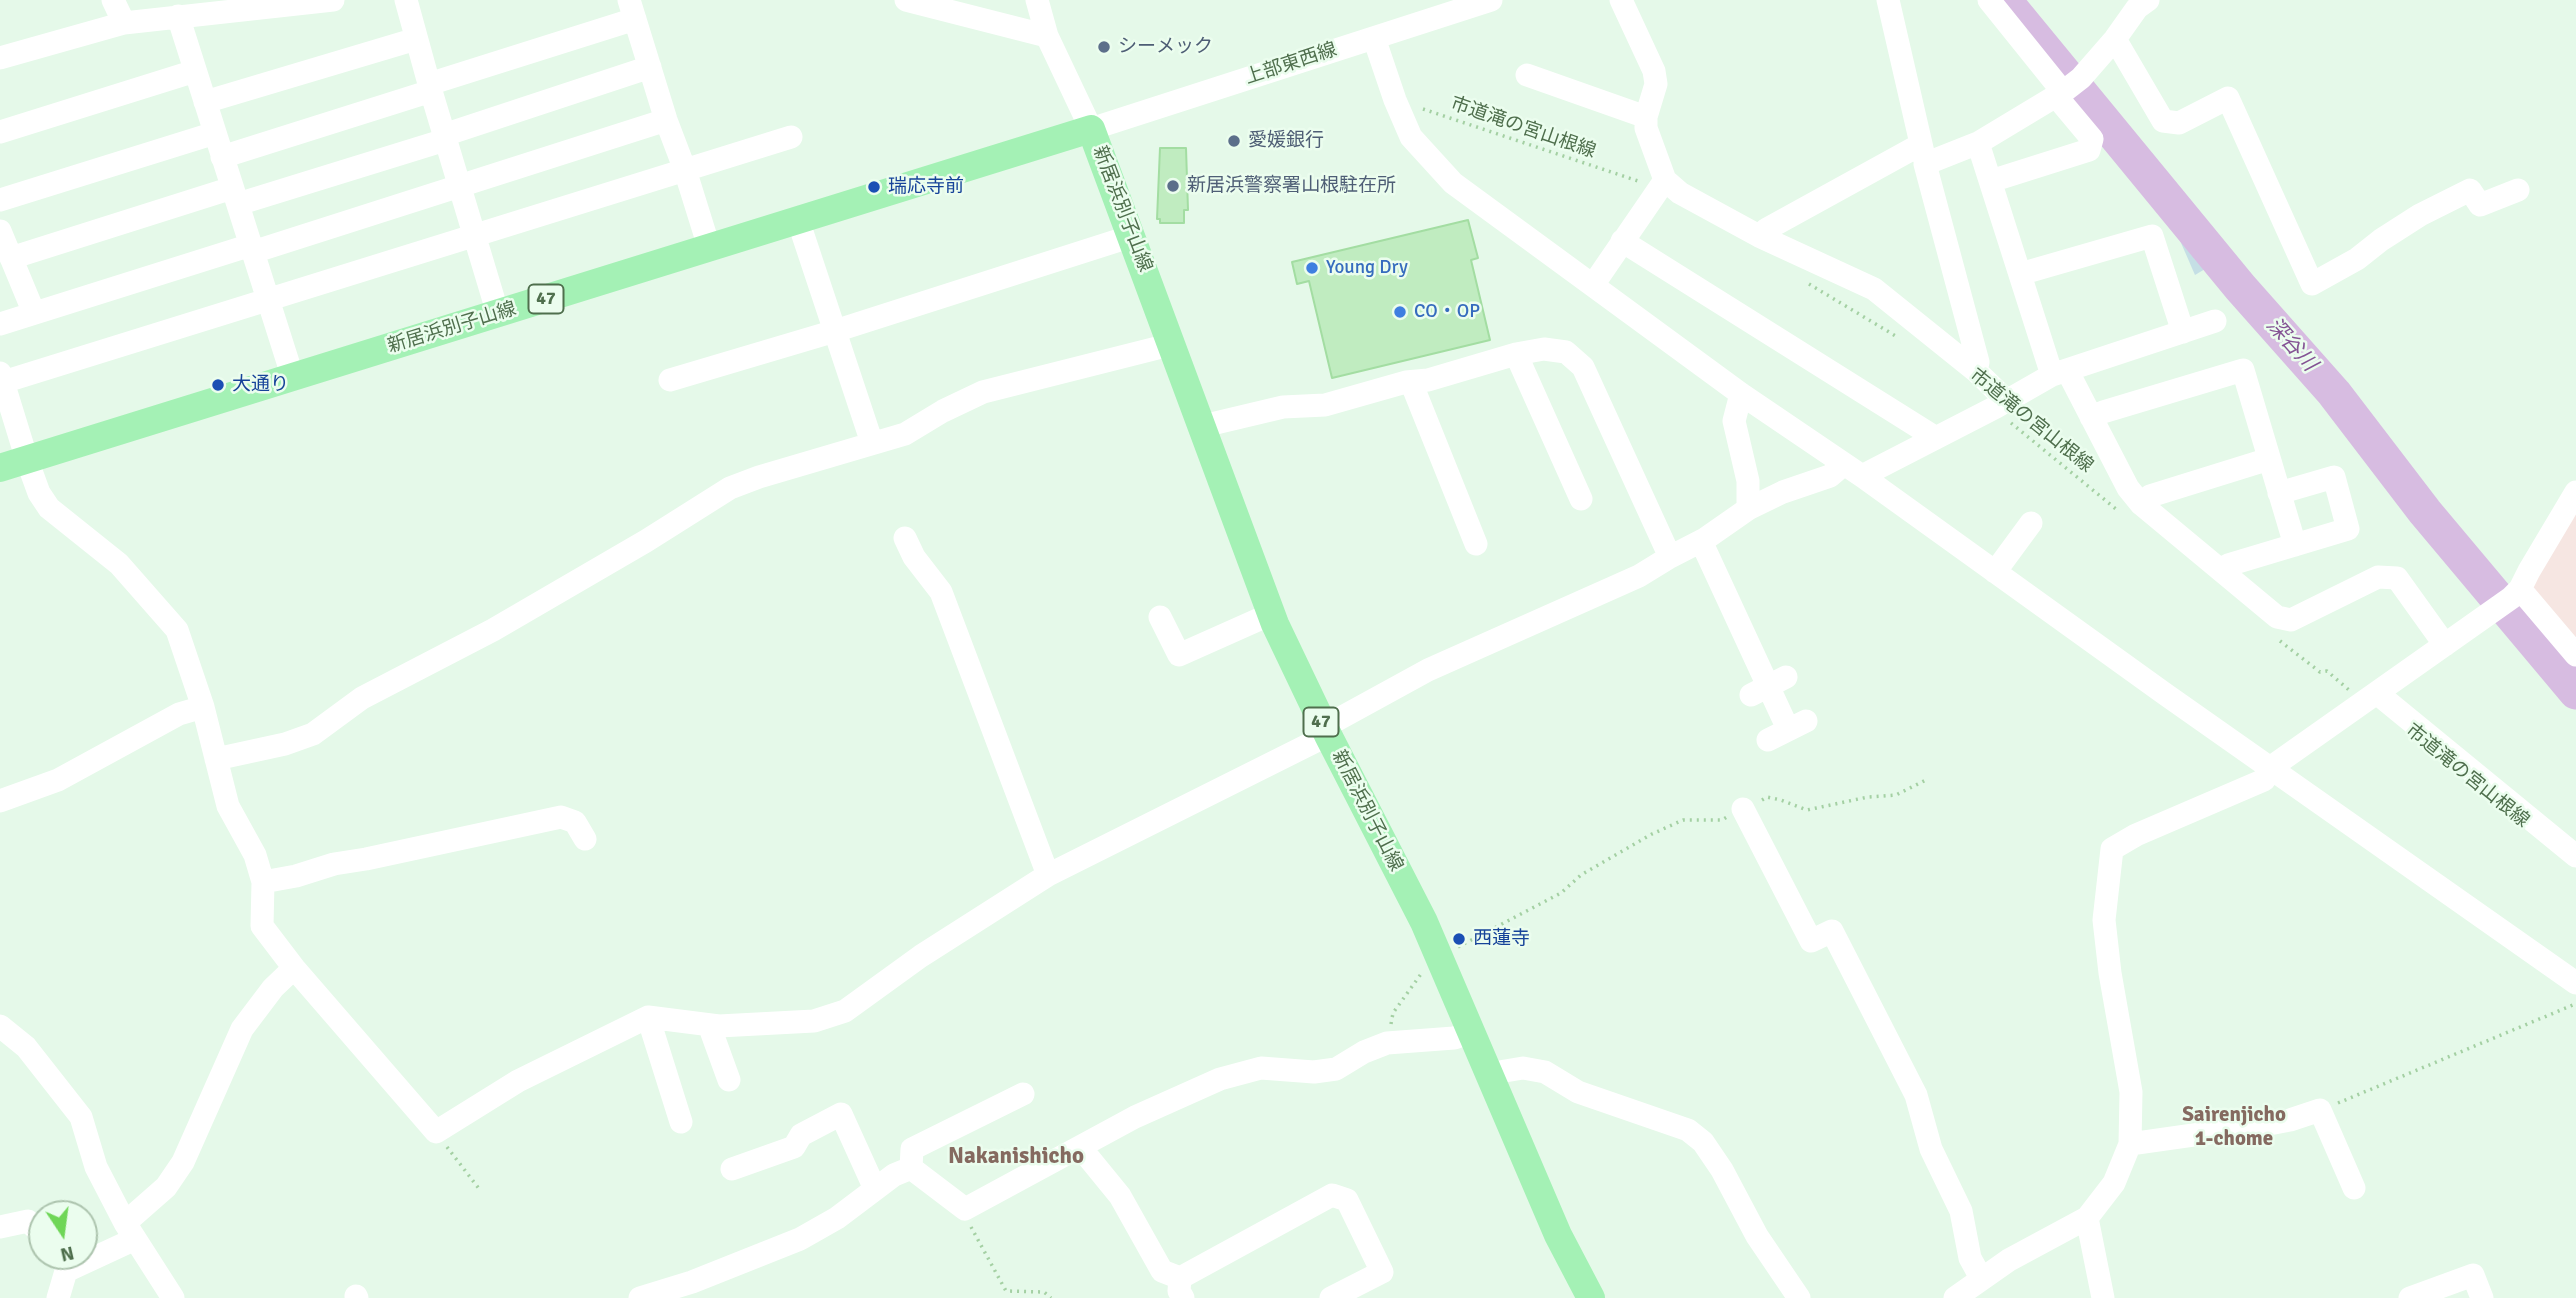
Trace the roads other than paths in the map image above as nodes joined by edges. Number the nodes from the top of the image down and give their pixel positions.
1 (113, 0) edge
2 (333, 0) edge
3 (406, 0) edge
4 (906, 0) edge
5 (1037, 0) edge
6 (1491, 0) edge
7 (1621, 0) edge
8 (1888, 0) edge
9 (1989, 0) edge
10 (2148, 0) edge
11 (632, 9) edge
12 (178, 16) junction
13 (124, 23) junction
14 (1048, 36) junction
15 (1374, 38) junction
16 (416, 39) junction
17 (2115, 39) junction
18 (0, 58) edge
19 (650, 67) junction
20 (195, 71) junction
21 (1527, 75) dead end
22 (430, 88) junction
23 (2066, 89) junction
24 (205, 102) junction
25 (1646, 117) junction
26 (666, 120) junction
27 (1091, 129) junction
28 (0, 132) edge
29 (215, 133) junction
30 (445, 137) junction
31 (791, 137) dead end
32 (1978, 143) junction
33 (1923, 155) junction
34 (222, 157) junction
35 (685, 170) junction
36 (1991, 181) junction
37 (459, 186) junction
38 (1659, 188) junction
39 (2518, 190) dead end
40 (235, 196) junction
41 (0, 200) edge
42 (798, 220) junction
43 (0, 231) edge
44 (1132, 236) junction
45 (1759, 236) junction
46 (474, 237) junction
47 (1622, 241) junction
48 (709, 247) junction
49 (252, 249) junction
50 (11, 258) junction
51 (2020, 274) junction
52 (1593, 285) junction
53 (268, 300) junction
54 (34, 313) junction
55 (498, 314) junction
56 (2215, 321) dead end
57 (0, 324) edge
58 (835, 331) junction
59 (2183, 332) junction
60 (1172, 344) junction
61 (1516, 354) junction
62 (1976, 372) junction
63 (2059, 373) junction
64 (293, 377) junction
65 (2, 378) edge
66 (670, 380) dead end
67 (1411, 382) junction
68 (1741, 394) junction
69 (2001, 404) junction
70 (2091, 417) junction
71 (1203, 426) junction
72 (1936, 438) junction
73 (872, 443) junction
74 (2269, 459) junction
75 (27, 460) junction
76 (0, 468) edge
77 (1853, 470) junction
78 (2576, 492) edge
79 (2279, 493) junction
80 (1581, 499) dead end
81 (2130, 508) junction
82 (1748, 509) junction
83 (2031, 523) dead end
84 (905, 538) dead end
85 (1701, 541) junction
86 (1476, 544) dead end
87 (2295, 545) junction
88 (1670, 556) junction
89 (1994, 572) junction
90 (2223, 572) junction
91 (2508, 600) junction
92 (1271, 614) junction
93 (1160, 617) dead end
94 (2445, 645) junction
95 (2576, 655) edge
96 (2368, 700) junction
97 (204, 707) junction
98 (1787, 730) dead end
99 (1326, 731) junction
100 (216, 759) junction
101 (2270, 768) junction
102 (0, 801) edge
103 (1743, 809) road end
104 (585, 839) dead end
105 (2576, 856) edge
106 (1048, 875) junction
107 (263, 882) junction
108 (293, 968) junction
109 (2576, 983) edge
110 (648, 1017) junction
111 (709, 1025) junction
112 (0, 1026) edge
113 (1469, 1033) junction
114 (1488, 1074) junction
115 (729, 1080) dead end
116 (1023, 1094) dead end
117 (681, 1122) dead end
118 (2130, 1144) junction
119 (1080, 1147) junction
120 (911, 1168) junction
121 (732, 1169) dead end
122 (2354, 1188) dead end
123 (875, 1189) junction
124 (2087, 1218) junction
125 (28, 1221) edge
126 (0, 1227) edge
127 (130, 1231) junction
128 (98, 1246) edge
129 (60, 1270) edge
130 (1981, 1278) junction
131 (1181, 1288) edge
132 (58, 1298) edge
133 (173, 1298) edge
134 (639, 1298) edge
135 (1331, 1298) edge
136 (1591, 1298) edge
137 (1799, 1298) edge
138 (1955, 1298) edge
139 (2103, 1298) edge
140 (2410, 1298) edge
141 (2482, 1298) edge

1 - 13 street
2 - 12 street
3 - 16 street
4 - 14 street
5 - 14 street
6 - 15 street, 上部東西線
7 - 25 street
8 - 33 street
9 - 23 street
10 - 17 street
11 - 19 street
11 - 22 street
12 - 13 street
12 - 20 street
13 - 18 street
14 - 27 street
15 - 27 street, 上部東西線
15 - 52 street
16 - 22 street
16 - 24 street
17 - 23 street
17 - 39 street
19 - 26 street
19 - 30 street
20 - 24 street
20 - 28 street
21 - 25 street
22 - 30 street
22 - 34 street
23 - 32 street
23 - 36 street
24 - 29 street
25 - 38 street
26 - 35 street
26 - 37 street
27 - 42 main road, 新居浜別子山線 / 47
27 - 44 main road, 新居浜別子山線 / 47
29 - 34 street
29 - 41 street
30 - 37 street
30 - 40 street
31 - 35 street
32 - 33 street
32 - 36 street
33 - 45 street
33 - 62 street
34 - 40 street
35 - 46 street
35 - 48 street
36 - 51 street
37 - 46 street
37 - 49 street
38 - 45 street
38 - 47 street
40 - 49 street
40 - 50 street
42 - 48 main road, 新居浜別子山線 / 47
42 - 58 street
43 - 50 street
44 - 58 street
44 - 60 main road, 新居浜別子山線 / 47
45 - 62 street
46 - 53 street
46 - 55 street
47 - 52 street
47 - 72 street
48 - 55 main road, 新居浜別子山線 / 47
49 - 53 street
49 - 54 street
50 - 54 street
51 - 59 street
51 - 63 street
52 - 68 street
53 - 64 street
53 - 65 street
54 - 57 street
55 - 64 main road, 新居浜別子山線 / 47
56 - 59 street
58 - 66 street
58 - 73 street
59 - 63 street
60 - 71 main road, 新居浜別子山線 / 47
60 - 73 street
61 - 67 street
61 - 80 street
61 - 88 street
62 - 69 street
63 - 69 street
63 - 70 street
64 - 75 main road, 新居浜別子山線 / 47
65 - 75 street
67 - 71 street
67 - 86 street
68 - 77 street
68 - 82 street
69 - 72 street
70 - 74 street
70 - 81 street
71 - 92 main road, 新居浜別子山線 / 47
72 - 77 street
73 - 100 street
74 - 79 street
74 - 81 street
75 - 76 main road, 新居浜別子山線 / 47
75 - 97 street
77 - 82 street
77 - 89 street
78 - 91 street
79 - 87 street
79 - 87 street
81 - 90 street
82 - 85 street
83 - 89 street
84 - 106 street
85 - 88 street
85 - 98 street
87 - 90 street
88 - 99 street
89 - 101 street
90 - 94 street
91 - 94 street
91 - 95 street
92 - 93 street
92 - 99 main road, 新居浜別子山線 / 47
94 - 96 street
96 - 101 street
96 - 105 street
97 - 100 street
97 - 102 street
99 - 106 street
99 - 113 main road, 新居浜別子山線 / 47
100 - 107 street
101 - 109 street
101 - 118 street
103 - 130 street
104 - 107 street
106 - 111 street
107 - 108 street
108 - 110 street
108 - 127 street
110 - 111 street
110 - 117 street
111 - 115 street
112 - 127 street
113 - 114 main road, 新居浜別子山線 / 47
113 - 119 street
114 - 136 main road, 新居浜別子山線 / 47
114 - 137 street
116 - 120 street
118 - 122 street
118 - 124 street
119 - 120 street
119 - 131 street
120 - 123 street
121 - 123 street
123 - 134 street
124 - 130 street
124 - 139 street
125 - 126 street
127 - 128 street
127 - 133 street
129 - 132 street
130 - 138 street
131 - 135 street
140 - 141 street

